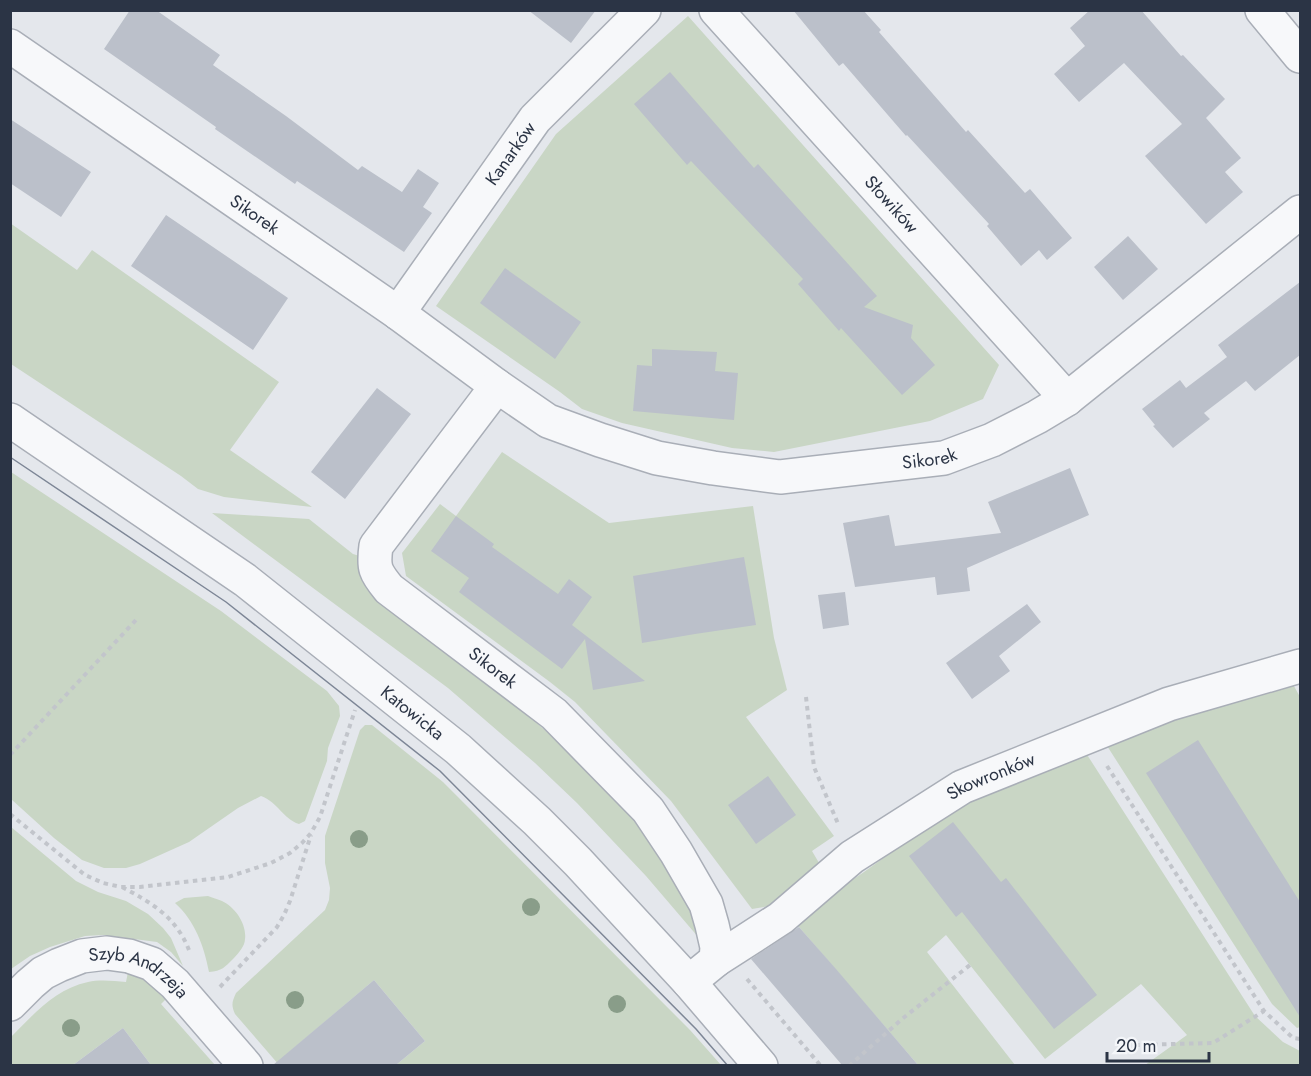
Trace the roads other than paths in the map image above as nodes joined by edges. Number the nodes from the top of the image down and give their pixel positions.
1 (644, 10) edge
2 (716, 10) edge
3 (1275, 15) edge
4 (10, 46) edge
5 (1300, 56) edge
6 (1300, 212) edge
7 (398, 313) junction
8 (497, 386) junction
9 (1067, 399) junction
10 (10, 420) edge
11 (1300, 666) edge
12 (722, 956) junction
13 (689, 982) junction
14 (10, 1004) edge
15 (246, 1065) edge
16 (761, 1065) edge

1 - 7 street, Kanarków
2 - 9 street, Słowików
3 - 5 street
4 - 7 street, Sikorek
6 - 9 street, Sikorek
7 - 8 street, Sikorek
8 - 9 street, Sikorek
8 - 12 street, Sikorek
10 - 13 street, Katowicka
11 - 12 street, Skowronków
12 - 13 street
13 - 16 street, Katowicka
14 - 15 street, Szyb Andrzeja

